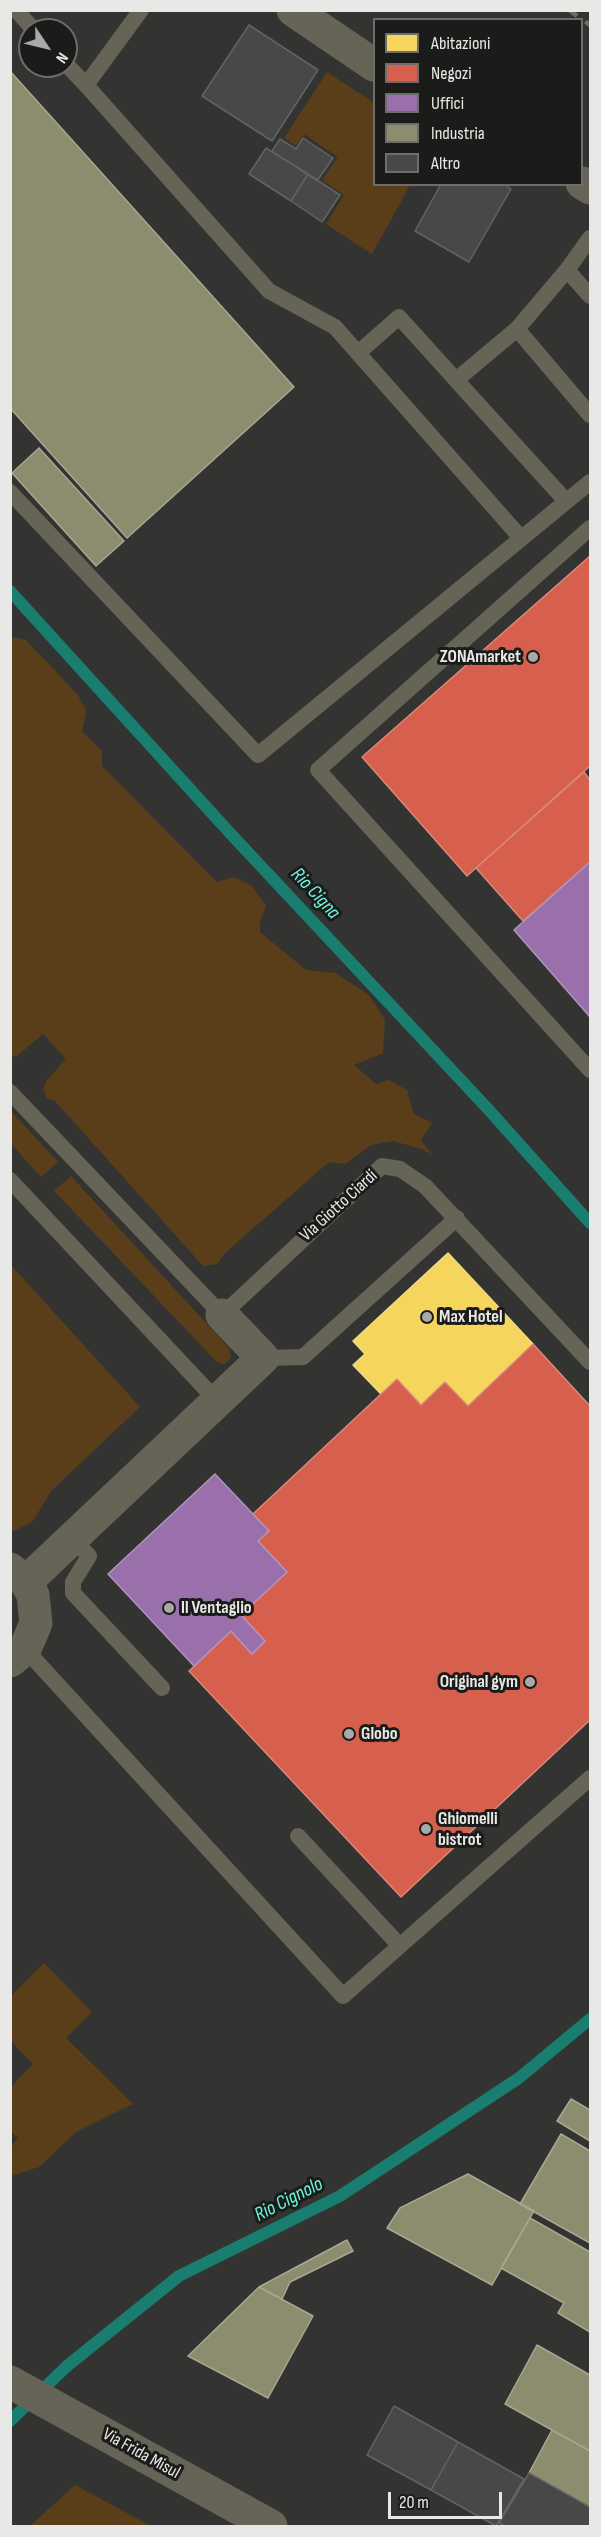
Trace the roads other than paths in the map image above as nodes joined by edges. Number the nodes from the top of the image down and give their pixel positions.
1 (141, 10) edge
2 (292, 10) edge
3 (373, 64) edge
4 (78, 77) edge
5 (86, 85) junction
6 (591, 238) edge
7 (567, 270) junction
8 (591, 296) edge
9 (517, 329) junction
10 (358, 353) junction
11 (456, 380) junction
12 (591, 415) edge
13 (591, 482) edge
14 (10, 492) edge
15 (566, 501) junction
16 (591, 528) edge
17 (521, 538) junction
18 (591, 1070) edge
19 (10, 1092) edge
20 (10, 1180) edge
21 (457, 1218) junction
22 (222, 1315) junction
23 (263, 1358) junction
24 (591, 1362) edge
25 (217, 1401) junction
26 (72, 1538) junction
27 (18, 1575) edge
28 (18, 1655) edge
29 (162, 1688) dead end
30 (591, 1778) edge
31 (298, 1836) dead end
32 (400, 1946) junction
33 (10, 2382) edge
34 (271, 2526) edge

1 - 5 lane
2 - 3 street
4 - 5 lane
5 - 10 lane
6 - 7 lane
7 - 8 lane
7 - 9 lane
9 - 11 lane
9 - 12 lane
10 - 11 lane
10 - 17 lane
11 - 15 lane
13 - 15 lane
14 - 17 lane
15 - 17 lane
16 - 18 lane
19 - 22 lane
20 - 25 lane
21 - 22 lane, Via Giotto Ciardi
21 - 23 lane
21 - 24 lane
22 - 23 street
23 - 25 street
25 - 26 street
26 - 27 street
26 - 29 lane
27 - 28 street
28 - 32 lane
30 - 32 lane
31 - 32 lane
33 - 34 street, Via Frida Misul

